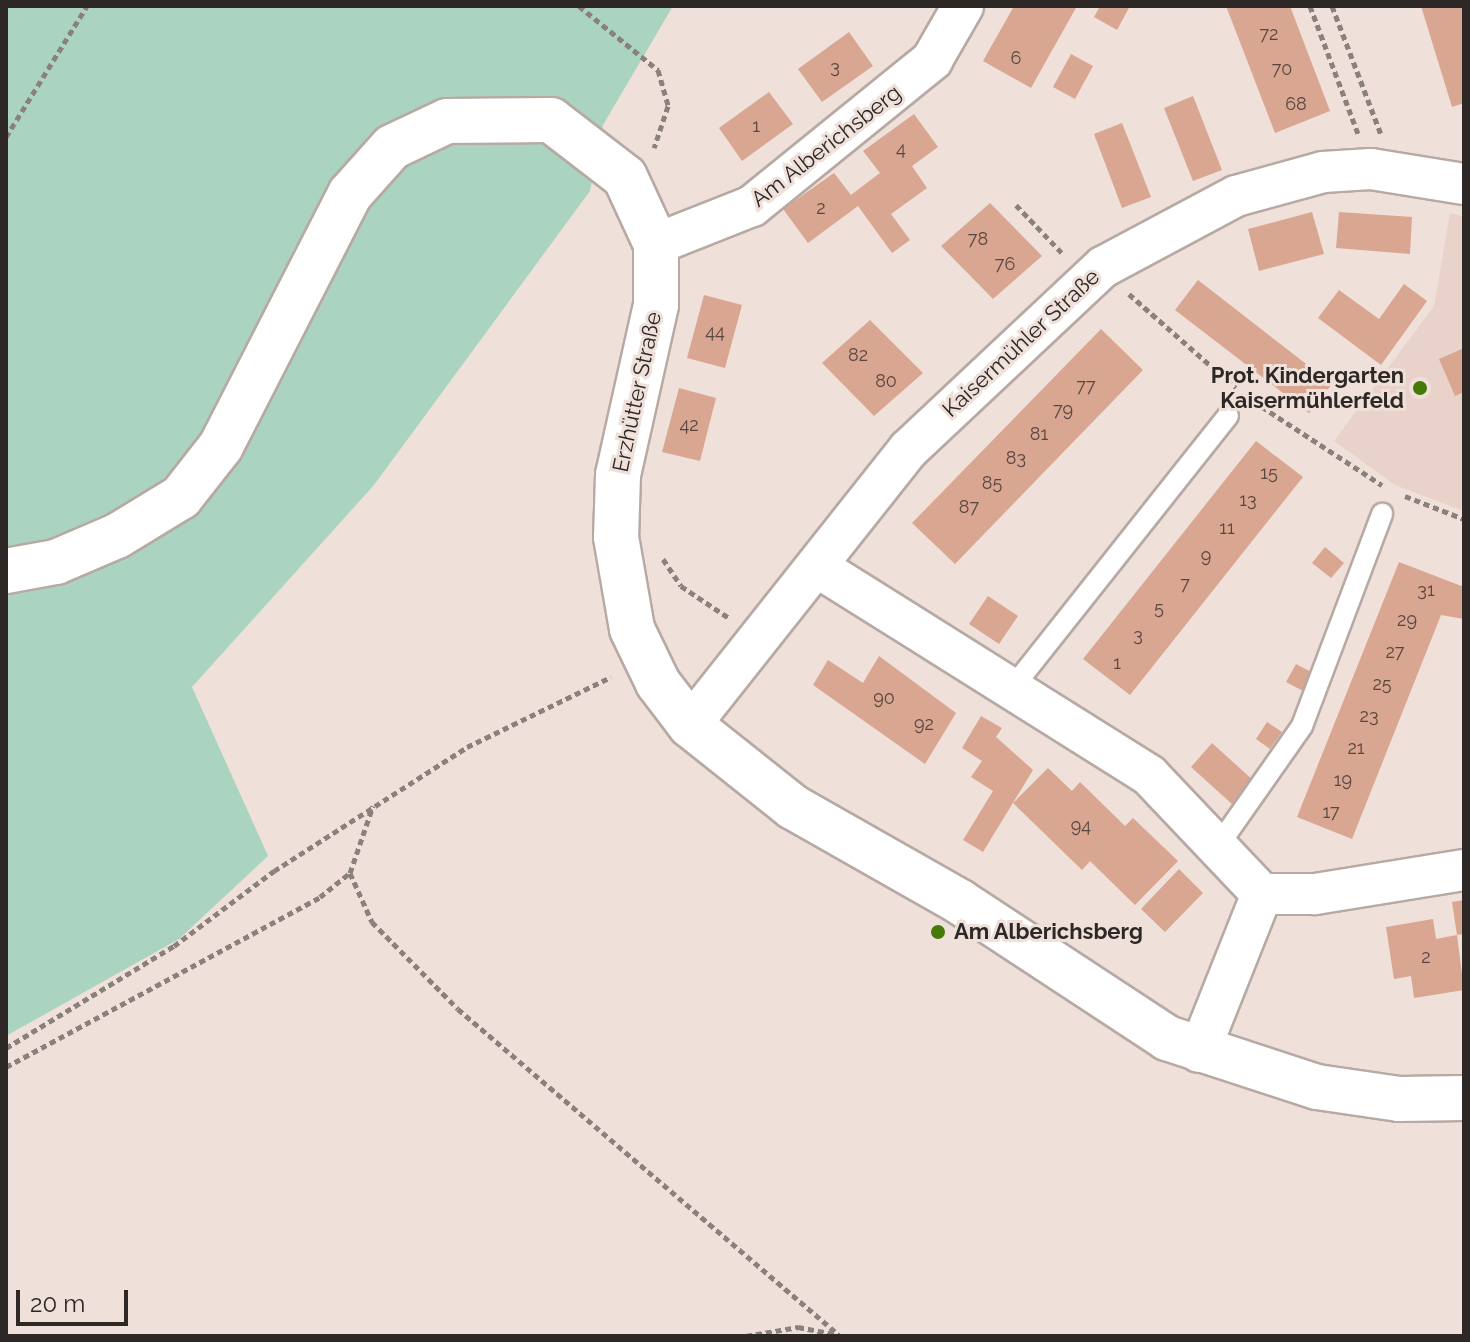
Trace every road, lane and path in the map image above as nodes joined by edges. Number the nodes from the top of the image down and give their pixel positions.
1 (87, 6) edge
2 (579, 6) edge
3 (963, 6) edge
4 (1310, 6) edge
5 (1332, 6) edge
6 (6, 137) edge
7 (1383, 170) junction
8 (625, 177) junction
9 (1464, 184) edge
10 (1016, 205) dead end
11 (656, 244) junction
12 (1096, 274) junction
13 (1228, 416) dead end
14 (1382, 514) dead end
15 (1464, 519) edge
16 (659, 554) dead end
17 (819, 568) junction
18 (6, 571) edge
19 (766, 635) junction
20 (646, 660) junction
21 (1013, 687) junction
22 (690, 725) junction
23 (374, 805) junction
24 (1218, 846) junction
25 (1464, 870) edge
26 (350, 873) junction
27 (1262, 894) junction
28 (6, 1048) edge
29 (1199, 1052) junction
30 (6, 1067) edge
31 (1464, 1098) edge
32 (746, 1336) edge
33 (839, 1336) edge

1 - 6 path
2 - 8 path
3 - 11 street, Am Alberichsberg
4 - 7 path
5 - 7 path
7 - 9 street, Kaisermühler Straße
7 - 12 street, Kaisermühler Straße
8 - 11 street, Erzhütter Straße
8 - 18 street, Erzhütter Straße
10 - 12 path
11 - 20 street, Erzhütter Straße
12 - 15 path
12 - 17 street, Kaisermühler Straße
13 - 21 lane
14 - 24 lane
16 - 19 path
17 - 19 street, Kaisermühler Straße
17 - 21 street
19 - 22 street, Kaisermühler Straße
20 - 22 street, Erzhütter Straße
20 - 23 path
21 - 24 street
22 - 29 street, Erzhütter Straße
23 - 26 path
23 - 28 path
24 - 27 street
25 - 27 street
26 - 30 path
26 - 33 path
27 - 29 street
29 - 31 street, Erzhütter Straße
32 - 33 path

